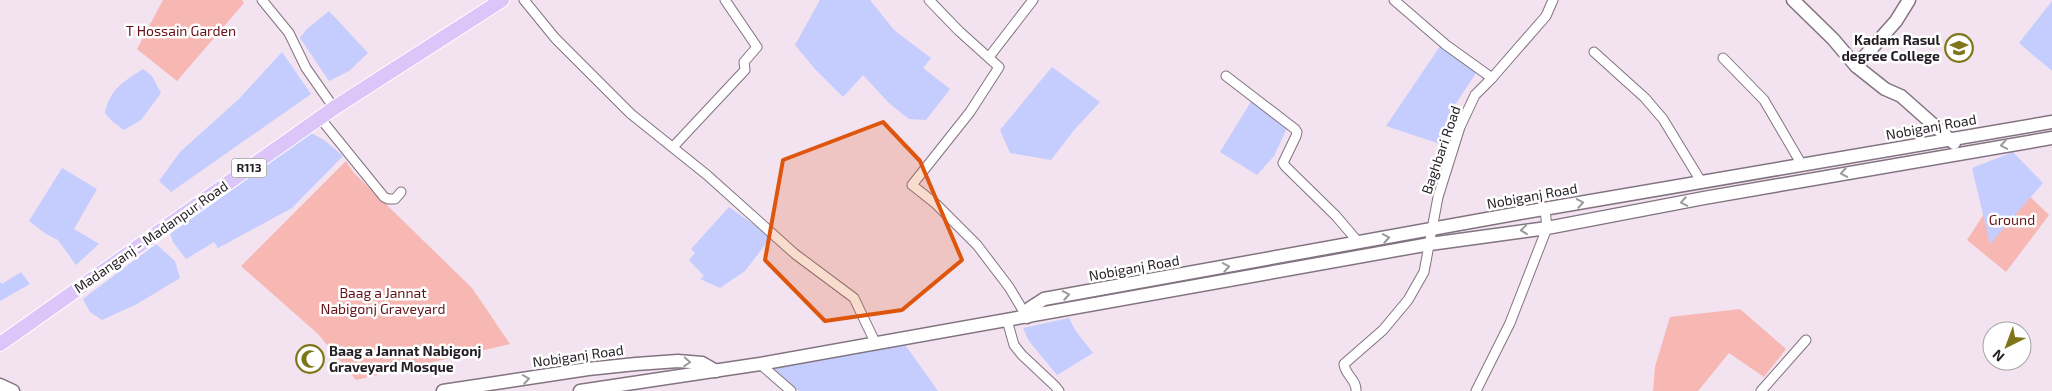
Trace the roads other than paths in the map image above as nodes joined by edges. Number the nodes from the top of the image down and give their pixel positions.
1 (262, 0) edge
2 (502, 0) edge
3 (524, 0) edge
4 (725, 0) edge
5 (929, 0) edge
6 (1033, 0) edge
7 (1394, 0) edge
8 (1553, 0) edge
9 (1793, 0) edge
10 (1909, 0) edge
11 (1594, 52) dead end
12 (990, 57) junction
13 (1724, 58) dead end
14 (1856, 66) junction
15 (1226, 76) dead end
16 (1492, 78) junction
17 (334, 108) junction
18 (320, 118) junction
19 (2052, 122) edge
20 (2052, 138) edge
21 (1950, 139) junction
22 (673, 147) junction
23 (1962, 152) junction
24 (1802, 165) junction
25 (1702, 183) junction
26 (401, 192) dead end
27 (1545, 209) junction
28 (1547, 228) junction
29 (1431, 230) junction
30 (1359, 243) junction
31 (1430, 244) junction
32 (1027, 317) junction
33 (1007, 320) junction
34 (1806, 340) dead end
35 (875, 342) junction
36 (0, 344) edge
37 (760, 364) junction
38 (716, 371) junction
39 (0, 385) edge
40 (13, 391) edge
41 (443, 391) edge
42 (580, 391) edge
43 (791, 391) edge
44 (1059, 391) edge
45 (1356, 391) edge
46 (1476, 391) edge
47 (1761, 391) edge

1 - 17 street
2 - 17 main road, Madanganj - Madanpur Road / R113
3 - 22 street
4 - 22 street
5 - 12 street
6 - 12 street
7 - 16 street
8 - 16 street, Baghbari Road
9 - 14 main road
10 - 14 main road
11 - 25 street
12 - 32 street
13 - 24 street
14 - 21 main road
15 - 30 street
16 - 29 street, Baghbari Road
17 - 18 main road, Madanganj - Madanpur Road / R113
18 - 26 street
18 - 36 main road, Madanganj - Madanpur Road / R113
19 - 21 main road, Nobiganj Road
20 -> 23 main road, Nobiganj Road
21 - 23 main road
21 - 24 main road, Nobiganj Road
22 - 35 street
23 -> 28 main road, Nobiganj Road
24 - 25 main road, Nobiganj Road
27 -> 25 main road, Nobiganj Road
27 - 28 street
27 - 29 main road, Nobiganj Road
28 -> 31 main road, Nobiganj Road
28 - 46 street
30 -> 29 main road, Nobiganj Road
29 - 31 street, Baghbari Road
32 -> 30 main road, Nobiganj Road
31 - 32 main road, Nobiganj Road
31 - 45 street, Baghbari Road
32 - 33 main road, Nobiganj Road
33 - 35 main road, Nobiganj Road
33 - 44 street
34 - 47 street
35 - 37 main road, Nobiganj Road
37 - 38 main road, Nobiganj Road
37 - 43 street
41 -> 38 main road, Nobiganj Road
38 - 42 main road, Nobiganj Road
39 - 40 main road

